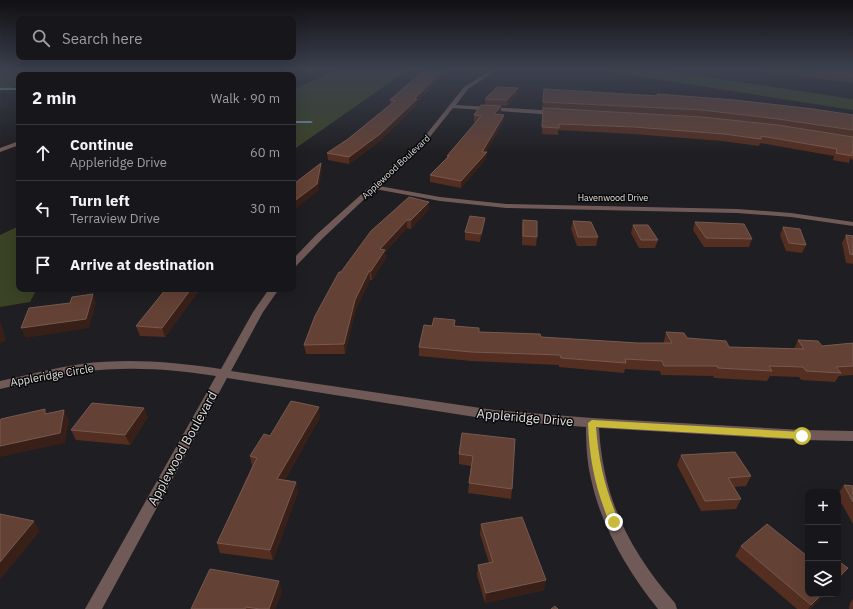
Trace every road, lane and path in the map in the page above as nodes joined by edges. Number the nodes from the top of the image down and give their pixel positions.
1 (459, 97) edge
2 (452, 106) junction
3 (566, 114) edge
4 (16, 144) edge
5 (0, 150) edge
6 (374, 187) junction
7 (853, 224) edge
8 (296, 261) edge
9 (272, 292) edge
10 (223, 374) junction
11 (0, 385) edge
12 (592, 423) junction
13 (853, 436) edge
14 (93, 609) edge
15 (669, 609) edge

1 - 2 street, Applewood Boulevard
2 - 3 street
2 - 6 street, Applewood Boulevard
4 - 5 street
6 - 7 street, Havenwood Drive
6 - 8 street, Applewood Boulevard
9 - 10 street, Applewood Boulevard
10 - 11 street, Appleridge Circle
10 - 12 street, Appleridge Drive
10 - 14 street, Applewood Boulevard
12 - 13 street, Appleridge Drive
12 - 15 street

